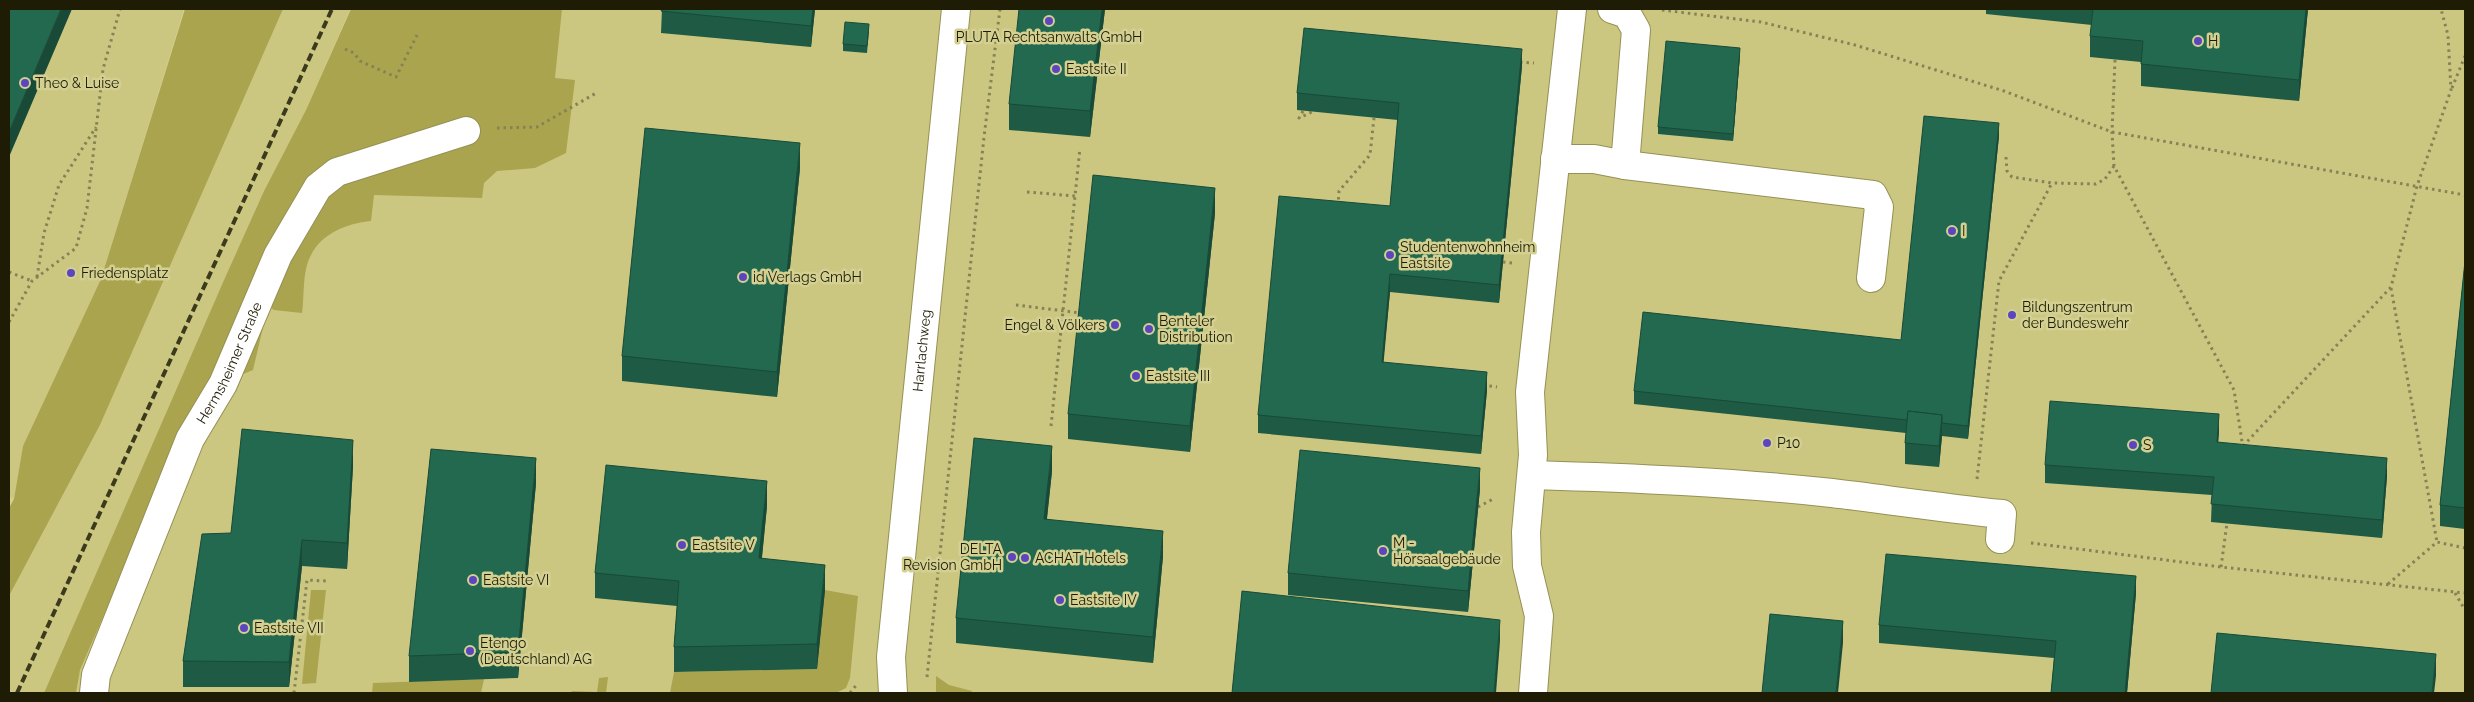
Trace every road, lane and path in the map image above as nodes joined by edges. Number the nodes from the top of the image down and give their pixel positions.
1 (120, 9) edge
2 (956, 9) edge
3 (1000, 9) edge
4 (1572, 9) edge
5 (1612, 9) edge
6 (1654, 9) edge
7 (2441, 9) edge
8 (417, 34) dead end
9 (345, 49) dead end
10 (2465, 56) edge
11 (2115, 60) edge
12 (1518, 62) edge
13 (1532, 63) dead end
14 (2451, 90) junction
15 (598, 92) dead end
16 (1303, 111) edge
17 (1312, 112) edge
18 (1374, 118) edge
19 (96, 127) junction
20 (466, 131) joint
21 (2112, 132) junction
22 (1080, 148) dead end
23 (2006, 157) dead end
24 (1555, 159) junction
25 (1626, 165) junction
26 (2114, 166) junction
27 (2052, 183) junction
28 (2416, 186) junction
29 (1028, 192) dead end
30 (2465, 195) edge
31 (1075, 196) junction
32 (1337, 210) edge
33 (9, 272) edge
34 (37, 278) junction
35 (1871, 278) dead end
36 (32, 281) junction
37 (2391, 287) junction
38 (1016, 306) dead end
39 (1063, 311) junction
40 (1081, 313) edge
41 (9, 322) edge
42 (1477, 389) edge
43 (1530, 392) junction
44 (1051, 426) dead end
45 (2244, 446) junction
46 (2242, 454) edge
47 (1532, 475) junction
48 (1500, 496) dead end
49 (1478, 507) edge
50 (1973, 511) junction
51 (2227, 524) edge
52 (2000, 539) joint
53 (2437, 542) junction
54 (2465, 548) edge
55 (2222, 567) junction
56 (326, 581) dead end
57 (2388, 584) junction
58 (2454, 592) junction
59 (2465, 593) edge
60 (2465, 610) edge
61 (926, 683) dead end
62 (94, 693) edge
63 (294, 693) edge
64 (893, 693) edge
65 (1533, 693) edge

1 - 19 path
2 - 64 street, Harrlachweg
3 - 61 path
4 - 24 street
5 - 25 street
6 - 21 path
7 - 14 path
8 - 9 path
10 - 14 path
11 - 21 path
12 - 13 path
14 - 28 path
15 - 20 path
16 - 17 path
18 - 32 path
19 - 34 path
19 - 34 path
20 - 62 street, Hermsheimer Straße
21 - 26 path
21 - 28 path
22 - 31 path
23 - 27 path
24 - 25 street
24 - 43 street
25 - 35 street
26 - 27 path
26 - 45 path
27 - 50 path
28 - 30 path
28 - 37 path
29 - 31 path
31 - 39 path
33 - 36 path
34 - 36 path
36 - 41 path
37 - 45 path
37 - 53 path
38 - 39 path
39 - 40 path
39 - 44 path
42 - 43 path
43 - 47 street
45 - 46 path
47 - 50 street
47 - 65 street
48 - 49 path
50 - 52 street
51 - 55 path
52 - 55 path
53 - 54 path
53 - 57 path
55 - 57 path
56 - 63 path
57 - 58 path
58 - 59 path
58 - 60 path

